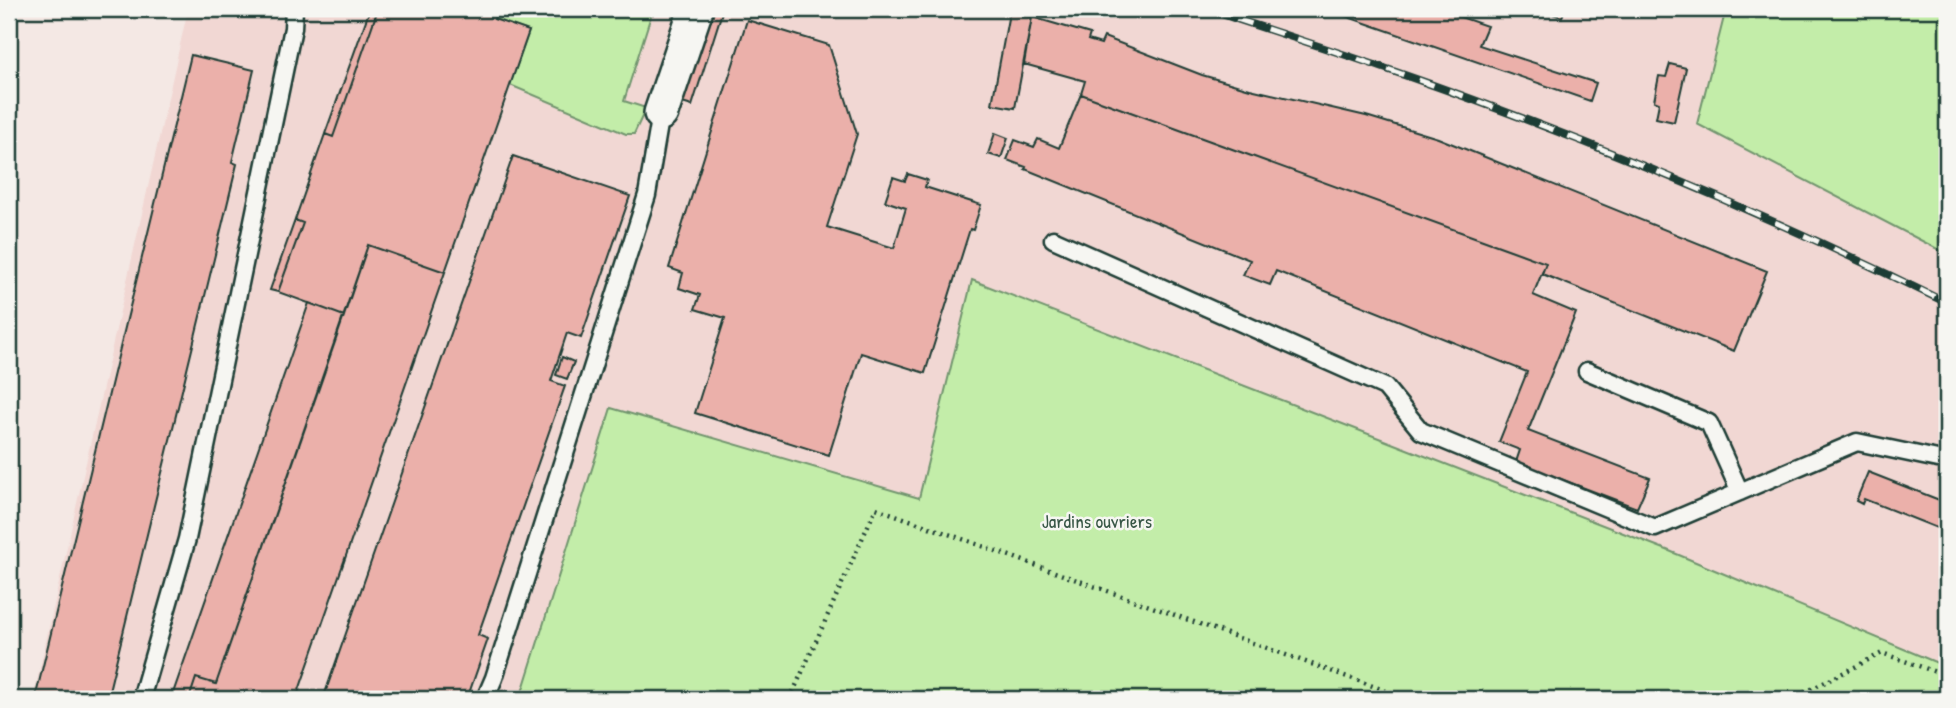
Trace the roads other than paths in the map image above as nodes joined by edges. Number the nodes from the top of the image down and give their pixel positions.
1 (294, 9) edge
2 (696, 9) edge
3 (661, 113) joint
4 (1054, 239) dead end
5 (1587, 371) dead end
6 (1947, 461) edge
7 (1740, 492) junction
8 (141, 699) edge
9 (485, 699) edge

1 - 8 lane
2 - 3 street
3 - 9 lane
4 - 7 lane
5 - 7 lane
6 - 7 lane

